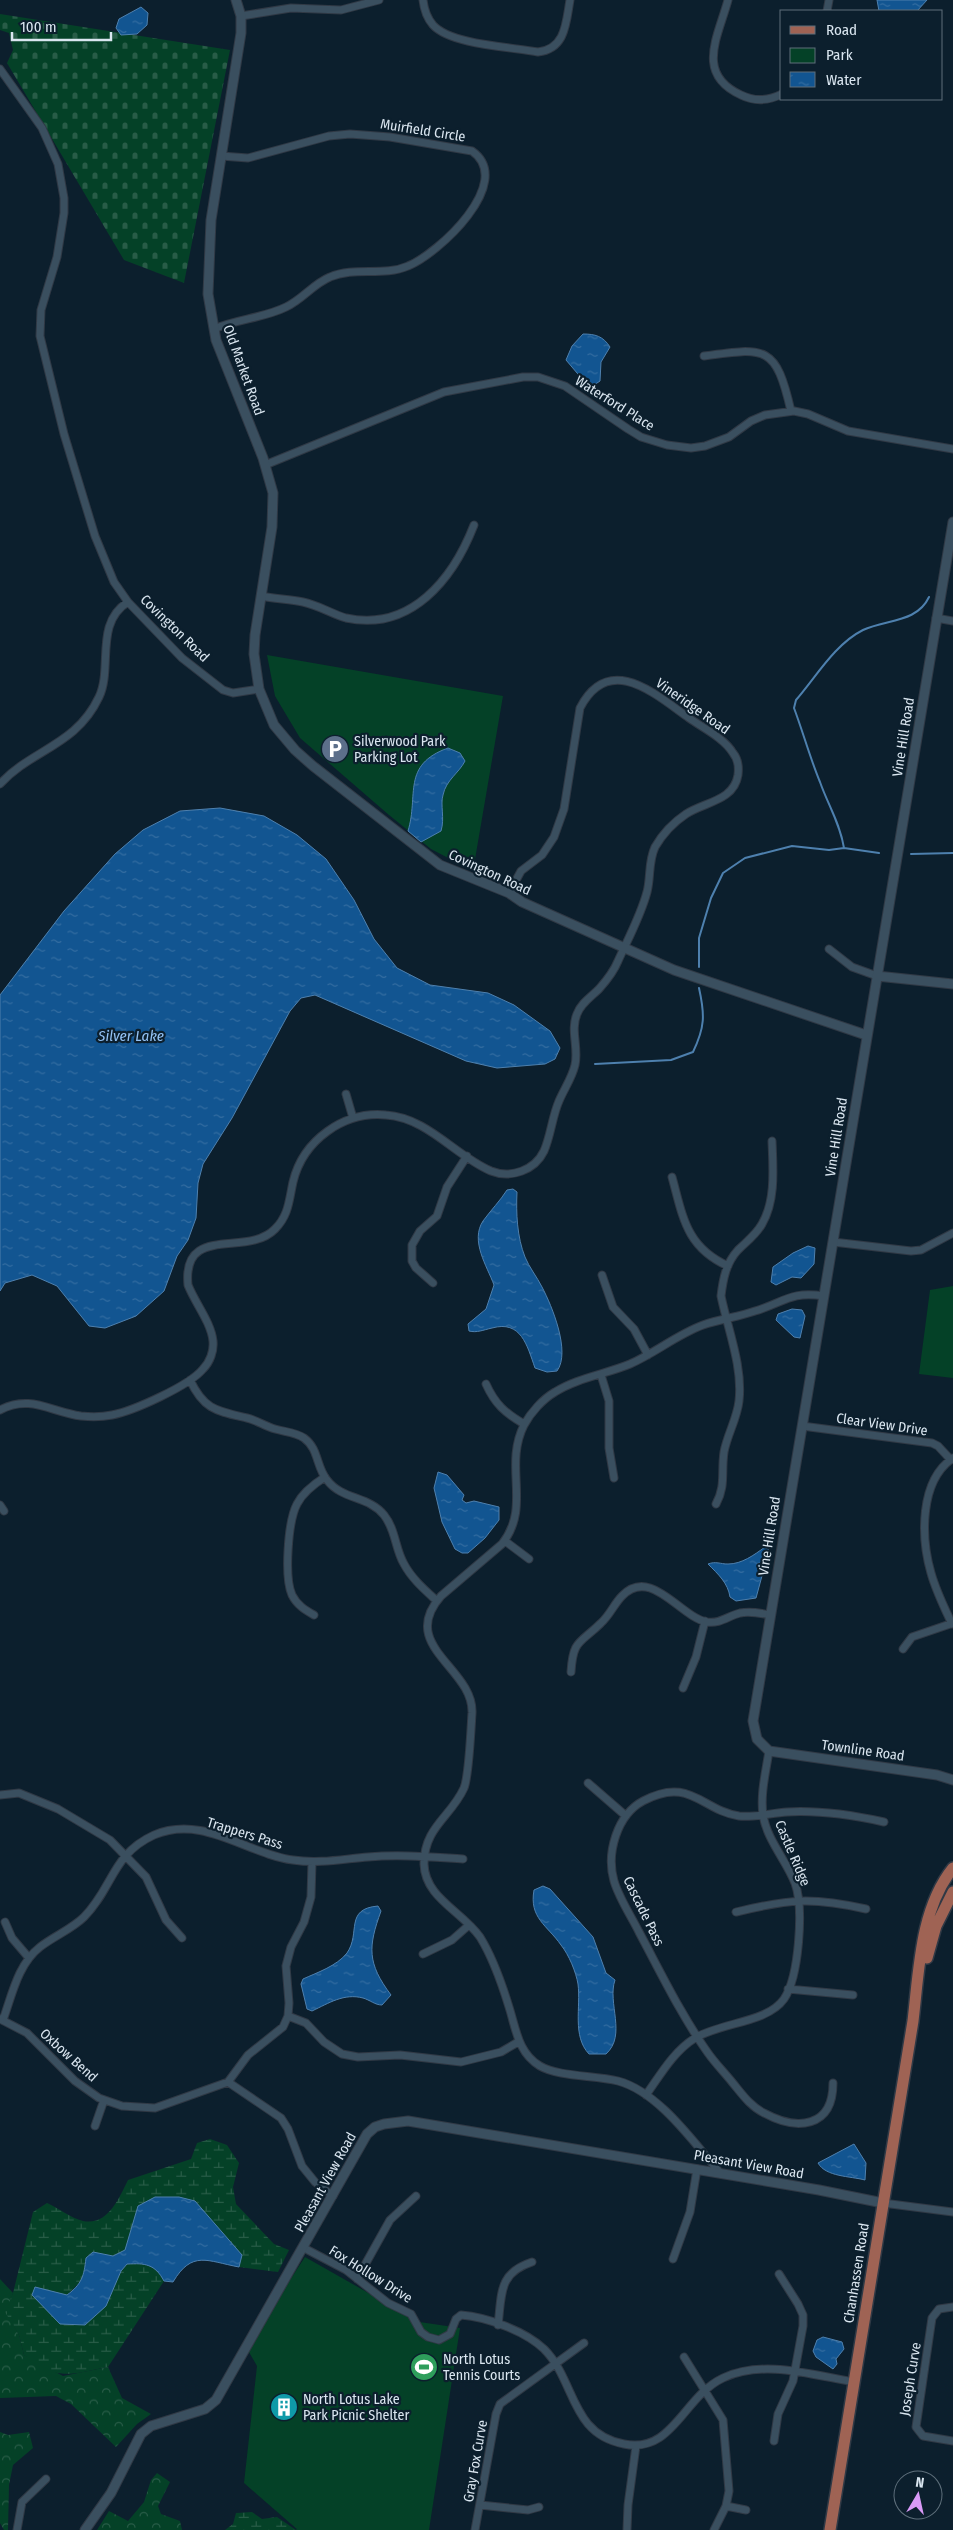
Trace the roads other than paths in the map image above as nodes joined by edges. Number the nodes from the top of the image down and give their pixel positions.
1 (236, 0) edge
2 (379, 0) edge
3 (423, 0) edge
4 (570, 0) edge
5 (728, 0) edge
6 (241, 16) junction
7 (0, 69) edge
8 (780, 95) edge
9 (222, 156) junction
10 (214, 329) junction
11 (704, 356) dead end
12 (791, 411) junction
13 (953, 450) edge
14 (265, 465) junction
15 (953, 522) edge
16 (474, 525) dead end
17 (261, 596) junction
18 (128, 602) junction
19 (936, 618) junction
20 (953, 621) edge
21 (259, 689) junction
22 (0, 784) edge
23 (509, 893) junction
24 (623, 947) junction
25 (829, 948) dead end
26 (877, 976) junction
27 (953, 984) edge
28 (866, 1036) junction
29 (346, 1094) dead end
30 (353, 1118) junction
31 (772, 1141) dead end
32 (467, 1156) junction
33 (672, 1177) dead end
34 (953, 1234) edge
35 (833, 1242) junction
36 (728, 1266) junction
37 (602, 1275) dead end
38 (433, 1282) dead end
39 (824, 1296) junction
40 (726, 1319) junction
41 (648, 1355) junction
42 (601, 1375) junction
43 (190, 1380) junction
44 (486, 1384) dead end
45 (0, 1410) edge
46 (524, 1424) junction
47 (802, 1426) junction
48 (952, 1459) edge
49 (325, 1477) junction
50 (614, 1478) dead end
51 (716, 1504) dead end
52 (504, 1541) junction
53 (529, 1559) dead end
54 (437, 1601) junction
55 (314, 1615) dead end
56 (770, 1615) junction
57 (705, 1621) junction
58 (952, 1623) edge
59 (903, 1649) dead end
60 (571, 1672) dead end
61 (683, 1688) dead end
62 (769, 1750) junction
63 (953, 1780) edge
64 (588, 1783) dead end
65 (0, 1795) edge
66 (763, 1814) junction
67 (626, 1816) junction
68 (884, 1822) dead end
69 (125, 1854) junction
70 (424, 1856) junction
71 (463, 1858) dead end
72 (312, 1862) junction
73 (953, 1868) edge
74 (953, 1892) edge
75 (798, 1900) junction
76 (866, 1910) dead end
77 (736, 1912) dead end
78 (5, 1922) dead end
79 (470, 1925) junction
80 (182, 1938) dead end
81 (423, 1954) dead end
82 (29, 1958) junction
83 (788, 1989) junction
84 (853, 1995) dead end
85 (288, 2016) junction
86 (2, 2020) edge
87 (913, 2021) junction
88 (697, 2037) junction
89 (518, 2042) junction
90 (228, 2082) junction
91 (833, 2083) dead end
92 (646, 2095) junction
93 (104, 2100) junction
94 (95, 2126) dead end
95 (697, 2169) junction
96 (721, 2174) junction
97 (333, 2196) junction
98 (416, 2196) dead end
99 (883, 2203) junction
100 (953, 2212) edge
101 (304, 2248) junction
102 (672, 2259) dead end
103 (532, 2262) dead end
104 (779, 2274) dead end
105 (357, 2279) junction
106 (953, 2307) edge
107 (498, 2325) junction
108 (584, 2343) dead end
109 (684, 2356) dead end
110 (555, 2365) junction
111 (795, 2372) junction
112 (854, 2382) junction
113 (705, 2390) junction
114 (774, 2441) dead end
115 (953, 2441) edge
116 (636, 2446) junction
117 (46, 2479) dead end
118 (480, 2505) junction
119 (726, 2506) junction
120 (540, 2507) dead end
121 (746, 2510) dead end
122 (17, 2530) edge
123 (85, 2530) edge
124 (475, 2530) edge
125 (628, 2530) edge
126 (714, 2530) edge
127 (830, 2530) edge

1 - 6 street, Old Market Road
2 - 6 street
3 - 4 street
5 - 8 street
6 - 9 street, Old Market Road
7 - 18 street, Covington Road
9 - 10 street, Old Market Road
9 - 10 street, Muirfield Circle
10 - 14 street, Old Market Road
11 - 12 street
12 - 13 street, Waterford Place
12 - 14 street, Waterford Place
14 - 17 street, Old Market Road
15 - 19 street, Vine Hill Road
16 - 17 street
17 - 21 street, Old Market Road
18 - 21 street, Covington Road
18 - 22 street
19 - 20 street
19 - 26 street, Vine Hill Road
21 - 23 street, Covington Road
23 - 24 street, Covington Road
23 - 24 street, Vineridge Road
24 - 28 street, Covington Road
24 - 32 street, Vineridge Road
25 - 26 street
26 - 27 street
26 - 28 street, Vine Hill Road
28 - 35 street, Vine Hill Road
29 - 30 street
30 - 32 street, Vineridge Road
30 - 43 street, Vineridge Road
31 - 36 street
32 - 38 street
33 - 36 street
34 - 35 street
35 - 39 street, Vine Hill Road
36 - 40 street
37 - 41 street
39 - 40 street
39 - 47 street, Vine Hill Road
40 - 41 street
40 - 51 street
41 - 42 street
42 - 46 street
42 - 50 street
43 - 45 street, Vineridge Road
43 - 49 street
44 - 46 street
46 - 52 street
47 - 48 street, Clear View Drive
47 - 56 street, Vine Hill Road
48 - 58 street
49 - 54 street
49 - 55 street
52 - 53 street
52 - 54 street
54 - 70 street
56 - 57 street
56 - 62 street, Vine Hill Road
57 - 60 street
57 - 61 street
58 - 59 street
62 - 63 street, Townline Road
62 - 66 street, Castle Ridge
64 - 67 street
65 - 69 street
66 - 67 street, Cascade Pass
66 - 68 street, Cascade Pass
66 - 75 street, Castle Ridge
67 - 88 street, Cascade Pass
69 - 72 street, Trappers Pass
69 - 80 street
69 - 82 street, Trappers Pass
70 - 71 street, Trappers Pass
70 - 72 street, Trappers Pass
70 - 79 street
72 - 85 street
73 - 87 main road
74 - 87 main road
75 - 76 street
75 - 77 street
75 - 83 street, Castle Ridge
78 - 82 street
79 - 81 street
79 - 89 street
82 - 86 street, Trappers Pass
83 - 84 street
83 - 88 street, Castle Ridge
85 - 89 street
85 - 90 street
86 - 93 street, Oxbow Bend
87 - 99 main road, Chanhassen Road
88 - 91 street, Cascade Pass
88 - 92 street, Castle Ridge
89 - 92 street
90 - 93 street, Oxbow Bend
90 - 97 street
92 - 96 street
93 - 94 street
95 - 96 street, Pleasant View Road
95 - 97 street, Pleasant View Road
95 - 102 street
96 - 99 street, Pleasant View Road
97 - 101 street, Pleasant View Road
98 - 105 street
99 - 100 street
99 - 112 main road, Chanhassen Road
101 - 105 street, Fox Hollow Drive
101 - 123 street, Pleasant View Road
103 - 107 street
104 - 111 street
105 - 107 street, Fox Hollow Drive
106 - 115 street, Joseph Curve
107 - 110 street, Fox Hollow Drive
108 - 110 street, Gray Fox Curve
109 - 113 street
110 - 116 street, Fox Hollow Drive
110 - 118 street, Gray Fox Curve
111 - 112 street
111 - 113 street
111 - 114 street
112 - 127 main road, Chanhassen Road
113 - 116 street
113 - 119 street
116 - 125 street
117 - 122 street
118 - 120 street
118 - 124 street, Gray Fox Curve
119 - 121 street
119 - 126 street

